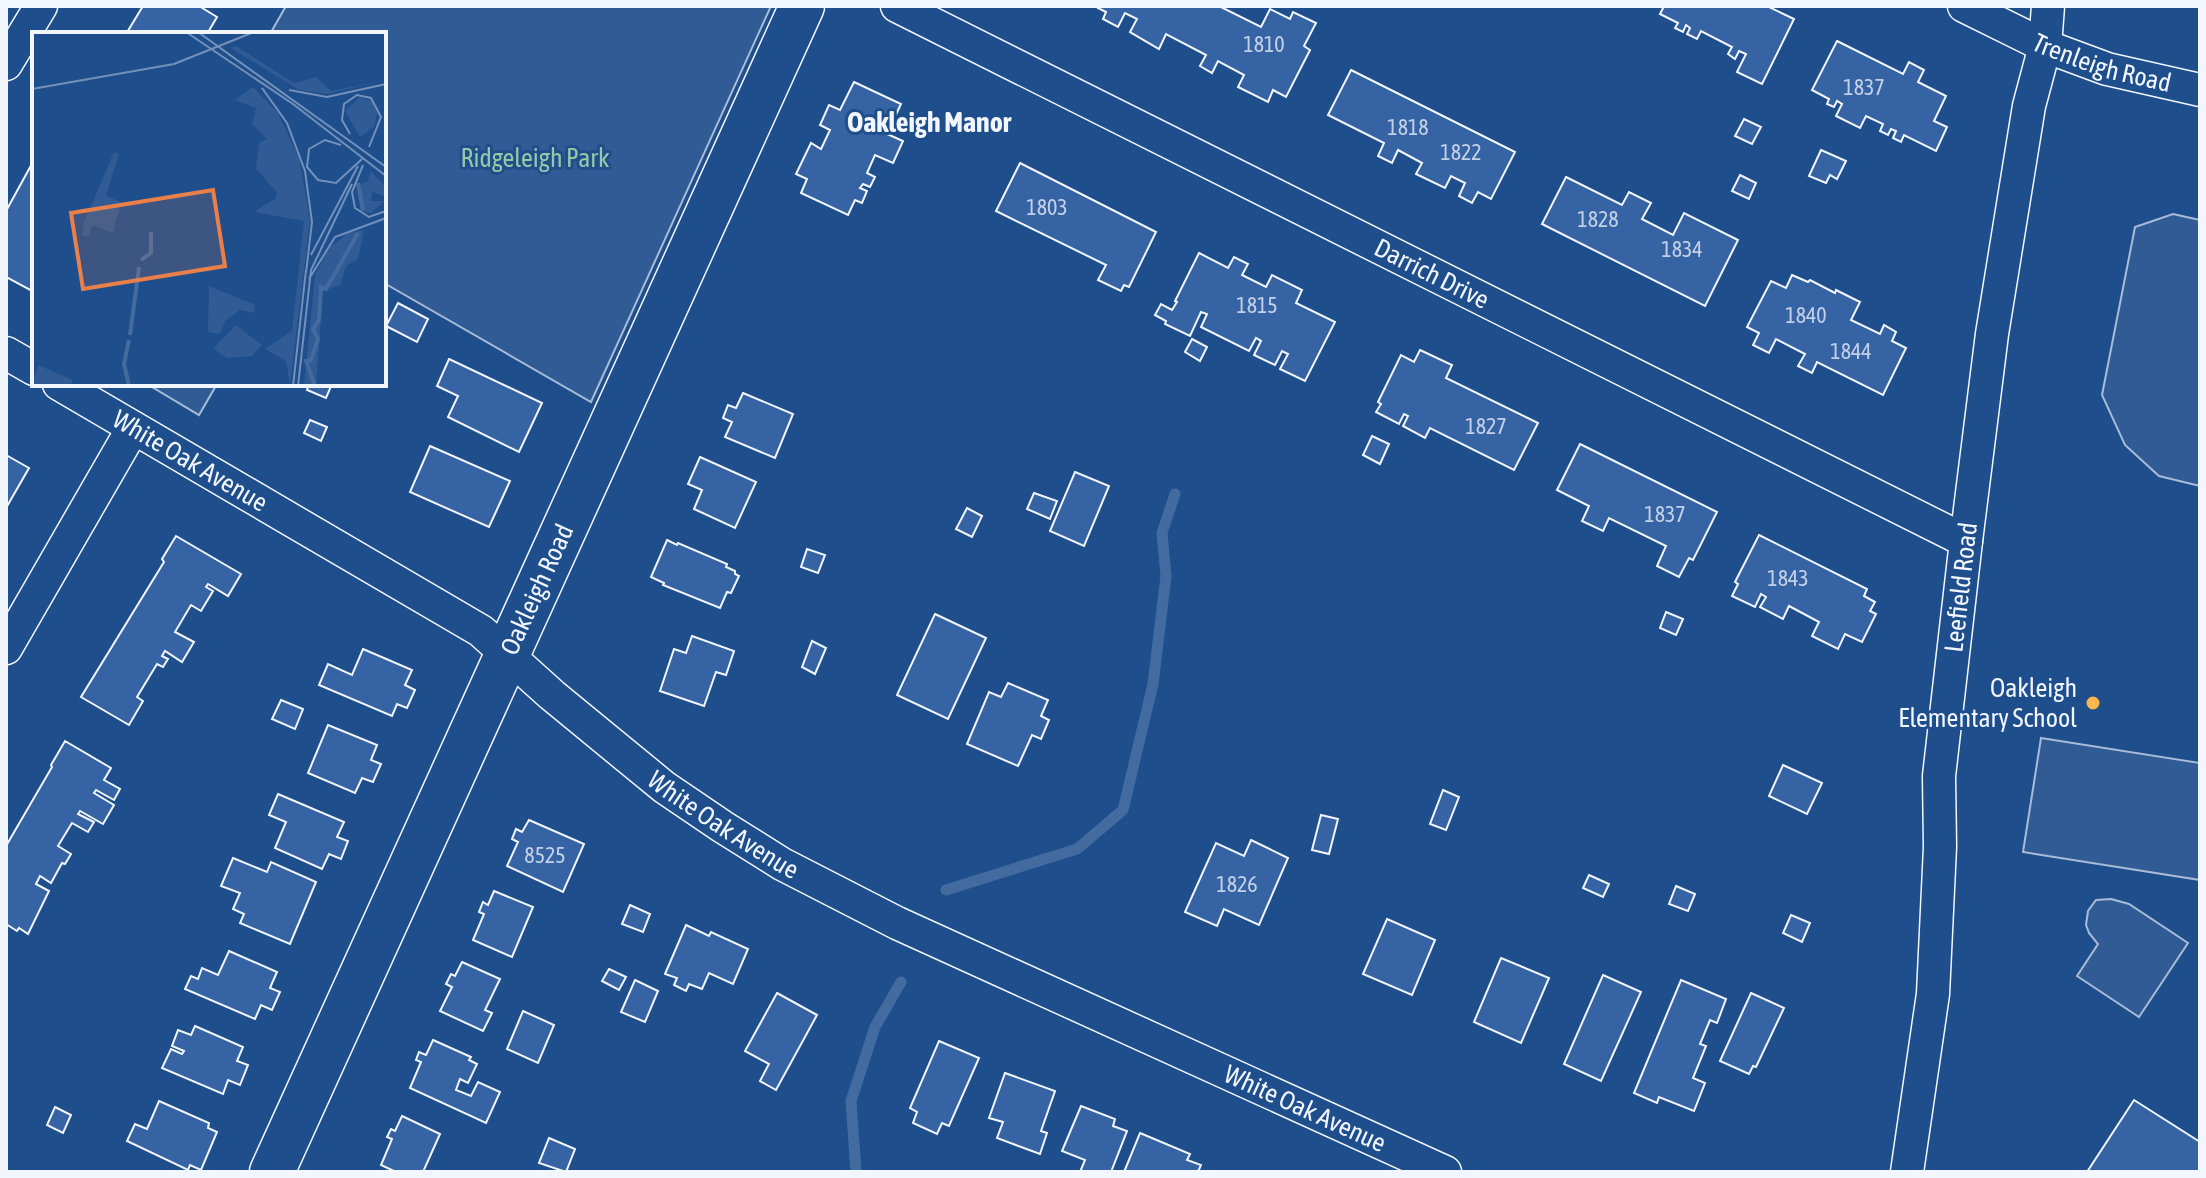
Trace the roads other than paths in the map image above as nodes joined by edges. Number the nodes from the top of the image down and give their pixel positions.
1 (41, 6) edge
2 (802, 6) edge
3 (897, 6) edge
4 (1964, 6) edge
5 (2048, 6) edge
6 (2045, 46) junction
7 (6, 64) edge
8 (2200, 90) edge
9 (6, 353) edge
10 (32, 368) edge
11 (62, 386) edge
12 (133, 428) junction
13 (1966, 541) junction
14 (6, 648) edge
15 (506, 654) junction
16 (272, 1172) edge
17 (1445, 1172) edge
18 (1907, 1172) edge

1 - 7 street
2 - 15 street, Oakleigh Road
3 - 13 street, Darrich Drive
4 - 6 street, Trenleigh Road
5 - 6 street, Leefield Road
6 - 8 street, Trenleigh Road
6 - 13 street, Leefield Road
9 - 10 street
11 - 12 street, White Oak Avenue
12 - 14 street
12 - 15 street, White Oak Avenue
13 - 18 street, Leefield Road
15 - 16 street, Oakleigh Road
15 - 17 street, White Oak Avenue

